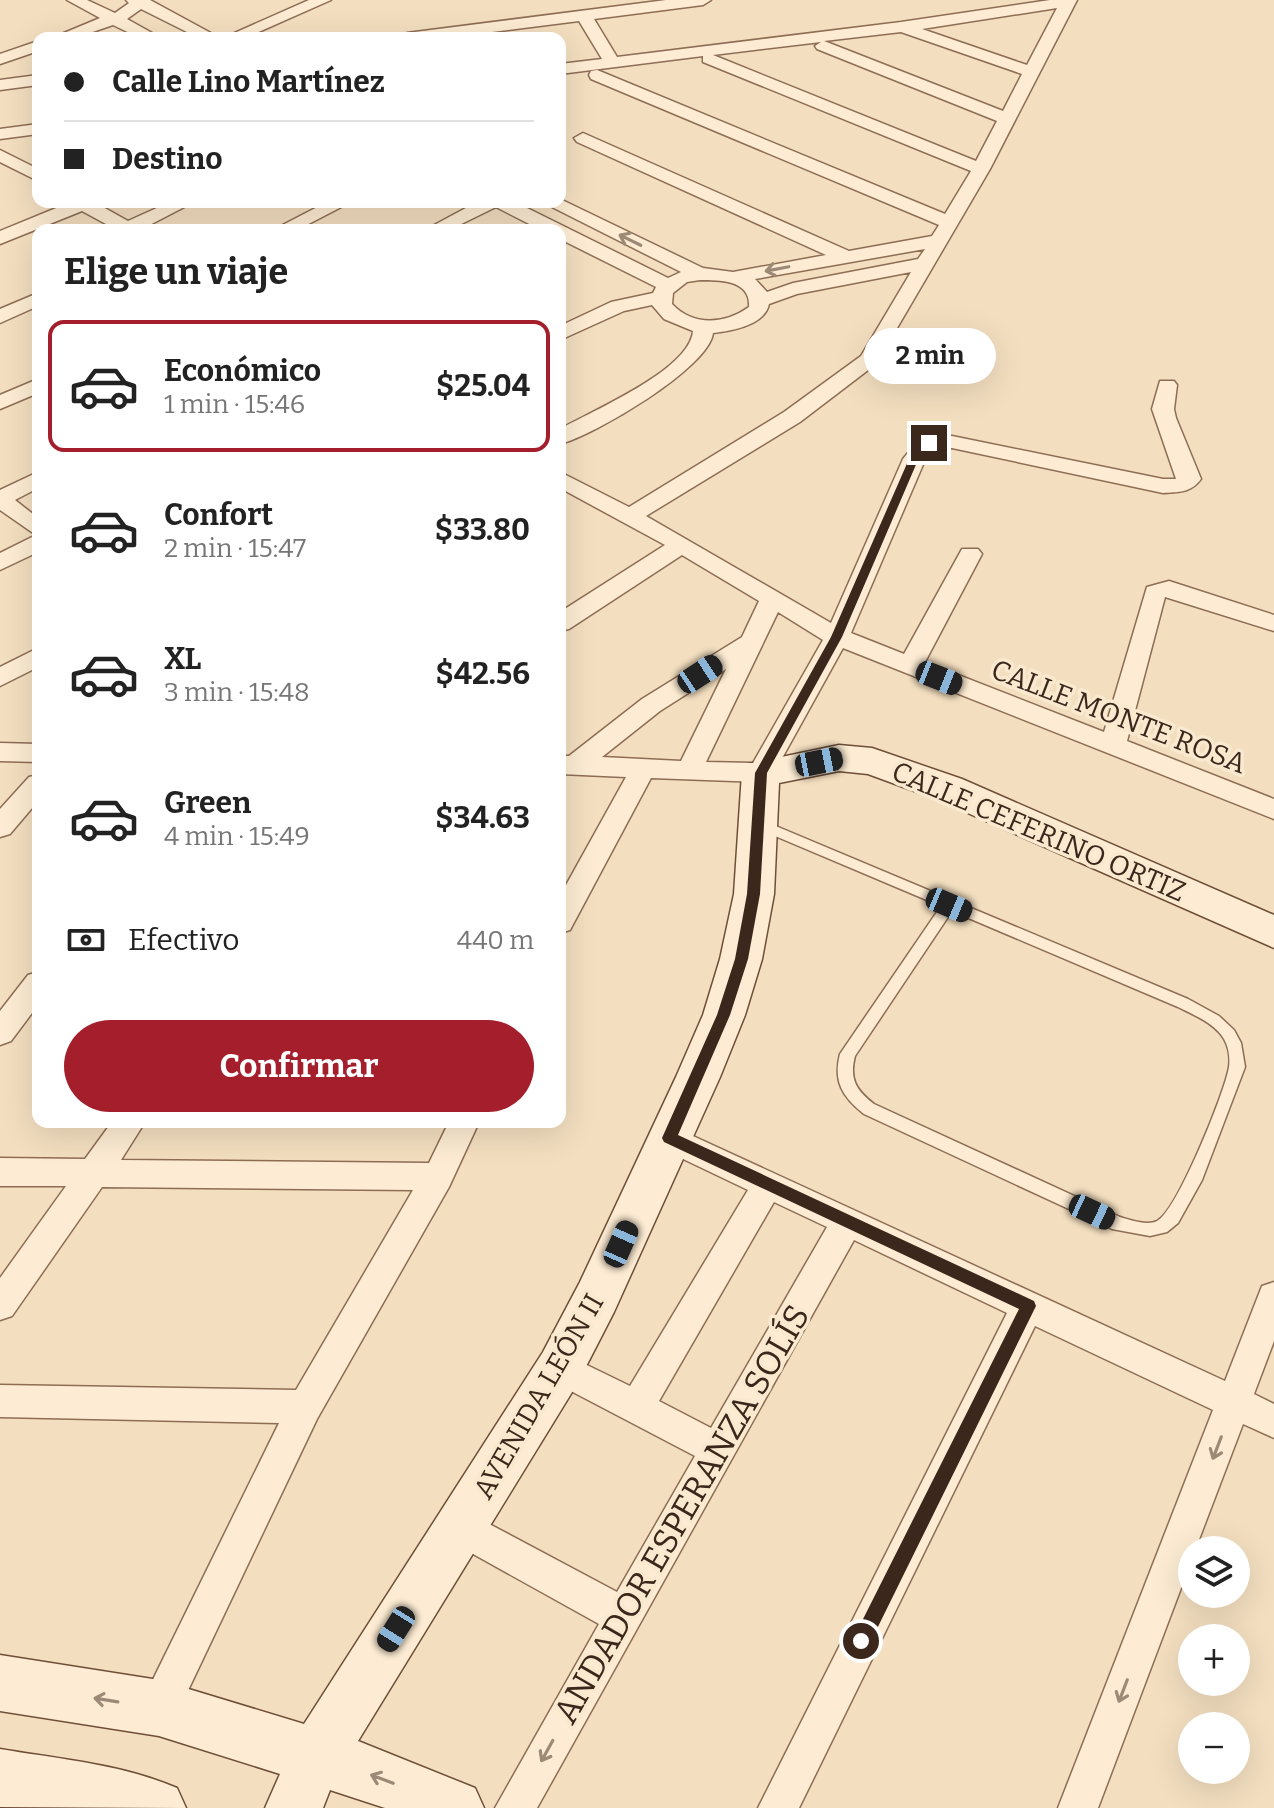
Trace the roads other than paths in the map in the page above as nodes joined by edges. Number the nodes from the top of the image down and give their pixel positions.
1 (75, 0) edge
2 (323, 0) edge
3 (594, 0) edge
4 (703, 0) edge
5 (951, 0) edge
6 (139, 1) edge
7 (1068, 1) edge
8 (668, 2) edge
9 (612, 11) junction
10 (584, 15) junction
11 (977, 16) junction
12 (115, 19) junction
13 (901, 27) junction
14 (77, 32) edge
15 (141, 32) edge
16 (200, 32) edge
17 (246, 32) edge
18 (453, 32) edge
19 (823, 46) dead end
20 (32, 48) edge
21 (0, 59) edge
22 (709, 59) dead end
23 (612, 62) junction
24 (566, 68) edge
25 (1032, 72) junction
26 (597, 75) dead end
27 (32, 81) edge
28 (0, 85) edge
29 (1007, 119) junction
30 (32, 130) edge
31 (0, 134) edge
32 (583, 138) dead end
33 (5, 162) edge
34 (981, 169) junction
35 (32, 173) edge
36 (69, 208) edge
37 (90, 208) edge
38 (173, 208) edge
39 (329, 208) edge
40 (479, 208) edge
41 (512, 208) edge
42 (563, 208) edge
43 (32, 224) edge
44 (32, 224) edge
45 (120, 224) edge
46 (139, 224) edge
47 (295, 224) edge
48 (446, 224) edge
49 (540, 224) edge
50 (942, 232) junction
51 (0, 238) edge
52 (566, 238) edge
53 (844, 256) junction
54 (925, 264) junction
55 (700, 274) junction
56 (735, 277) junction
57 (664, 292) junction
58 (761, 300) junction
59 (32, 302) edge
60 (0, 317) edge
61 (703, 326) junction
62 (566, 331) edge
63 (1167, 385) dead end
64 (32, 388) edge
65 (0, 403) edge
66 (566, 435) edge
67 (32, 482) edge
68 (566, 483) edge
69 (583, 493) junction
70 (0, 499) edge
71 (566, 503) edge
72 (628, 517) junction
73 (32, 524) edge
74 (32, 545) edge
75 (682, 545) junction
76 (970, 554) dead end
77 (0, 563) edge
78 (772, 600) junction
79 (566, 619) edge
80 (1274, 623) edge
81 (837, 637) junction
82 (749, 643) junction
83 (32, 659) edge
84 (910, 667) junction
85 (0, 678) edge
86 (1113, 747) junction
87 (0, 752) edge
88 (32, 753) edge
89 (568, 765) edge
90 (643, 769) junction
91 (689, 770) junction
92 (761, 773) junction
93 (32, 791) edge
94 (1273, 802) edge
95 (759, 824) junction
96 (0, 827) edge
97 (571, 877) edge
98 (566, 897) edge
99 (949, 905) junction
100 (1274, 932) edge
101 (32, 991) edge
102 (0, 1033) edge
103 (126, 1128) edge
104 (461, 1128) edge
105 (669, 1138) junction
106 (0, 1172) edge
107 (95, 1173) junction
108 (438, 1177) junction
109 (768, 1184) junction
110 (848, 1220) junction
111 (1274, 1297) edge
112 (0, 1305) edge
113 (1028, 1306) junction
114 (560, 1368) junction
115 (0, 1401) edge
116 (1234, 1402) junction
117 (305, 1407) junction
118 (637, 1407) junction
119 (1274, 1421) edge
120 (718, 1450) junction
121 (461, 1527) junction
122 (622, 1616) junction
123 (0, 1683) edge
124 (159, 1708) junction
125 (315, 1758) junction
126 (0, 1778) edge
127 (128, 1804) edge
128 (294, 1808) edge
129 (455, 1808) edge
130 (515, 1808) edge
131 (778, 1808) edge
132 (1078, 1808) edge

1 - 12 street
2 - 17 street
3 - 9 street
4 - 8 street
5 - 11 street
6 - 12 street
6 - 16 street
7 - 11 street
7 - 25 street
8 - 9 street
9 - 10 street
10 - 18 street
10 - 23 street
11 - 13 street
12 - 14 street
12 - 15 street
13 - 23 street
13 - 25 street
19 - 29 street
20 - 21 street
22 - 34 street
23 - 24 street
25 - 29 street
26 - 50 street
27 - 28 street
29 - 34 street
30 - 31 street
32 - 53 street
33 - 35 street
34 - 50 street
36 - 43 street
37 - 45 street
38 - 46 street
39 - 47 street
40 - 48 street
41 - 49 street
55 -> 42 street
44 - 51 street
50 - 53 street
50 - 54 street
52 - 57 street
53 -> 56 street
54 - 58 street
54 - 72 street
55 - 56 street
55 - 57 street
56 - 58 street
57 - 61 street
57 - 62 street
58 - 61 street
59 - 60 street
61 - 66 street
63 - 81 street
64 - 65 street
67 - 70 street
68 - 69 street, CALLE MONTE ROSA
69 - 71 street
69 - 72 street, CALLE MONTE ROSA
70 - 73 street
72 - 75 street, CALLE MONTE ROSA
74 - 77 street
75 - 78 street, CALLE MONTE ROSA
75 - 79 street
76 - 84 street
78 - 81 street, CALLE MONTE ROSA
78 - 82 street
80 - 86 street
81 - 84 street, CALLE MONTE ROSA
81 - 92 street
82 - 89 street
82 - 91 street
83 - 85 street
84 - 86 street, CALLE MONTE ROSA
86 - 94 street, CALLE MONTE ROSA
87 - 88 street
89 - 90 street, CALLE CEFERINO ORTIZ
90 - 91 street, CALLE CEFERINO ORTIZ
90 - 97 street
91 - 92 street, CALLE CEFERINO ORTIZ
92 - 95 street, AVENIDA LEÓN II
92 - 100 street, CALLE CEFERINO ORTIZ
93 - 96 street
95 - 99 lane
95 - 105 street, AVENIDA LEÓN II
97 - 98 street
99 - 99 lane
101 - 102 street
103 - 107 street
104 - 108 street
105 - 109 street
105 - 114 street, AVENIDA LEÓN II
106 - 107 street
107 - 108 street
107 - 112 street
108 - 117 street
109 - 110 street
109 - 118 street
110 - 113 street
110 - 120 street, ANDADOR ESPERANZA SOLÍS
111 - 116 street
113 - 116 street
113 - 131 street
114 - 118 street
114 - 121 street, AVENIDA LEÓN II
115 - 117 street
116 - 119 street
116 -> 132 street
117 - 124 street
118 - 120 street
120 - 122 street, ANDADOR ESPERANZA SOLÍS
121 - 122 street
121 - 125 street, AVENIDA LEÓN II
122 -> 130 street, ANDADOR ESPERANZA SOLÍS
124 -> 123 street
124 - 125 street
125 - 128 street, AVENIDA LEÓN II
129 -> 125 street
126 - 127 street

